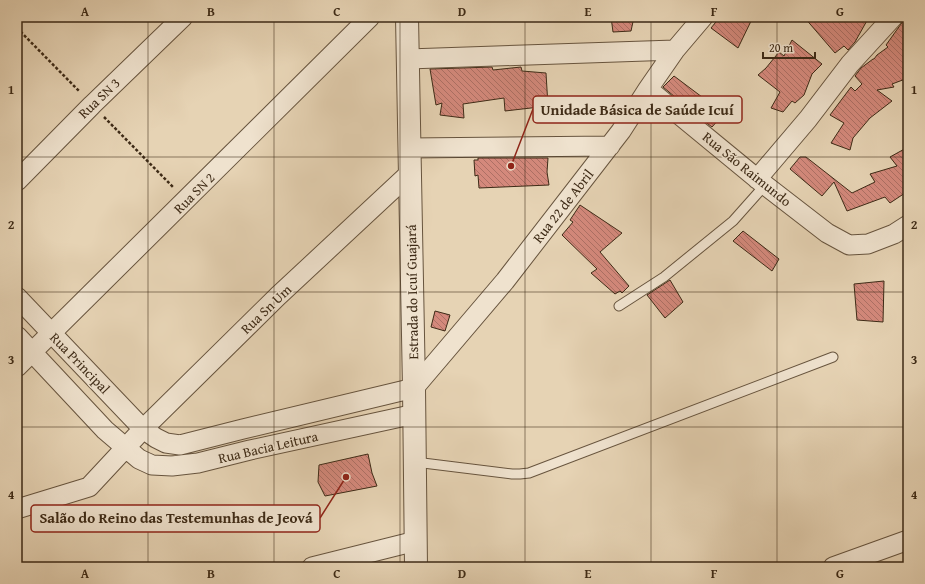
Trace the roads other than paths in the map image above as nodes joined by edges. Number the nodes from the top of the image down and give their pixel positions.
1 (183, 17) edge
2 (370, 17) edge
3 (407, 17) edge
4 (703, 17) edge
5 (893, 17) edge
6 (675, 50) junction
7 (408, 59) junction
8 (648, 89) junction
9 (610, 146) junction
10 (409, 148) junction
11 (410, 173) junction
12 (17, 181) edge
13 (761, 182) junction
14 (908, 225) edge
15 (17, 297) edge
16 (619, 306) dead end
17 (51, 333) junction
18 (17, 336) edge
19 (32, 352) junction
20 (833, 357) dead end
21 (17, 368) edge
22 (414, 388) junction
23 (415, 414) junction
24 (143, 429) junction
25 (125, 447) junction
26 (415, 462) junction
27 (17, 509) edge
28 (908, 540) edge
29 (416, 541) junction
30 (854, 564) edge
31 (312, 567) edge
32 (416, 567) edge
33 (833, 567) edge

1 - 12 street, Rua SN 3
2 - 17 street, Rua SN 2
3 - 7 street, Estrada do Icuí Guajará
4 - 6 street, Rua 22 de Abril
5 - 13 street
6 - 7 street
6 - 8 street, Rua 22 de Abril
7 - 10 street, Estrada do Icuí Guajará
8 - 9 street, Rua 22 de Abril
8 - 13 street, Rua São Raimundo
9 - 10 street
9 - 22 street, Rua 22 de Abril
10 - 11 street, Estrada do Icuí Guajará
11 - 22 street, Estrada do Icuí Guajará
11 - 24 street, Rua Sn Um
13 - 14 street, Rua São Raimundo
13 - 16 lane
15 - 17 street, Rua Principal
17 - 19 street, Rua SN 2
17 - 24 street, Rua Principal
18 - 19 street, Rua Principal
19 - 21 street, Rua SN 2
19 - 25 street, Rua Principal
20 - 26 lane
22 - 23 street, Estrada do Icuí Guajará
22 - 24 street, Rua Bacia Leitura
23 - 25 street, Rua Bacia Leitura
23 - 26 street, Estrada do Icuí Guajará
24 - 25 street, Rua Sn Um
25 - 27 street, Rua Sn Um
26 - 29 street, Estrada do Icuí Guajará
28 - 30 street
29 - 31 street
29 - 32 street, Estrada do Icuí Guajará
30 - 33 street

